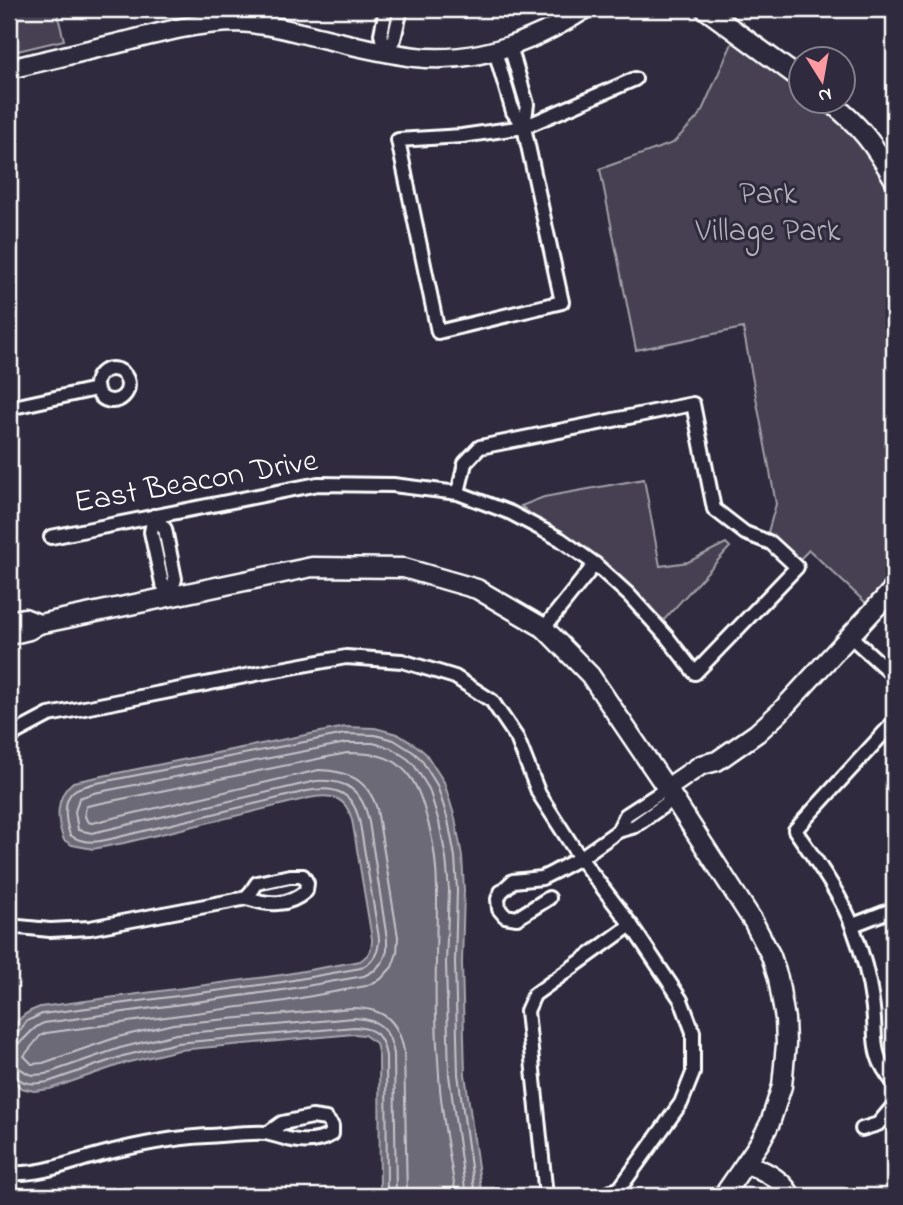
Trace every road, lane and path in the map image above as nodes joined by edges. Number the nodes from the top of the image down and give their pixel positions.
1 (386, 9) edge
2 (401, 9) edge
3 (585, 9) edge
4 (705, 9) edge
5 (502, 49) junction
6 (385, 52) junction
7 (9, 69) edge
8 (788, 70) edge
9 (635, 79) dead end
10 (848, 116) edge
11 (524, 127) junction
12 (894, 179) edge
13 (96, 389) dead end
14 (9, 408) edge
15 (458, 493) junction
16 (154, 516) junction
17 (51, 537) dead end
18 (595, 564) junction
19 (894, 588) edge
20 (170, 596) junction
21 (9, 621) edge
22 (38, 624) junction
23 (544, 628) junction
24 (9, 635) edge
25 (850, 636) junction
26 (894, 676) edge
27 (894, 722) edge
28 (9, 741) edge
29 (670, 794) junction
30 (580, 858) junction
31 (247, 898) dead end
32 (549, 898) dead end
33 (894, 909) edge
34 (631, 925) junction
35 (853, 925) junction
36 (9, 926) edge
37 (894, 1083) edge
38 (894, 1105) edge
39 (862, 1129) dead end
40 (268, 1133) dead end
41 (746, 1164) junction
42 (9, 1173) edge
43 (547, 1196) edge
44 (603, 1196) edge
45 (723, 1196) edge
46 (790, 1196) edge

1 - 6 street
2 - 6 street
3 - 5 street
4 - 8 street
5 - 6 street
5 - 11 street
6 - 7 street
9 - 11 street
10 - 12 street
11 - 11 street
13 - 14 street
15 - 16 street, East Beacon Drive
15 - 18 street, East Beacon Drive
15 - 18 street, East Beacon Drive
16 - 17 street, East Beacon Drive
16 - 20 street
18 - 23 street
19 - 25 street
20 - 22 street
20 - 23 street
21 - 22 street
22 - 24 street
23 - 29 street
25 - 26 street
25 - 29 street
27 - 35 street
28 - 30 street
29 - 30 street
29 - 41 street
30 - 32 street
30 - 34 street
31 - 36 street
33 - 35 street
34 - 43 street
34 - 44 street
35 - 37 street
38 - 39 street
40 - 42 street
41 - 45 street
41 - 46 street

